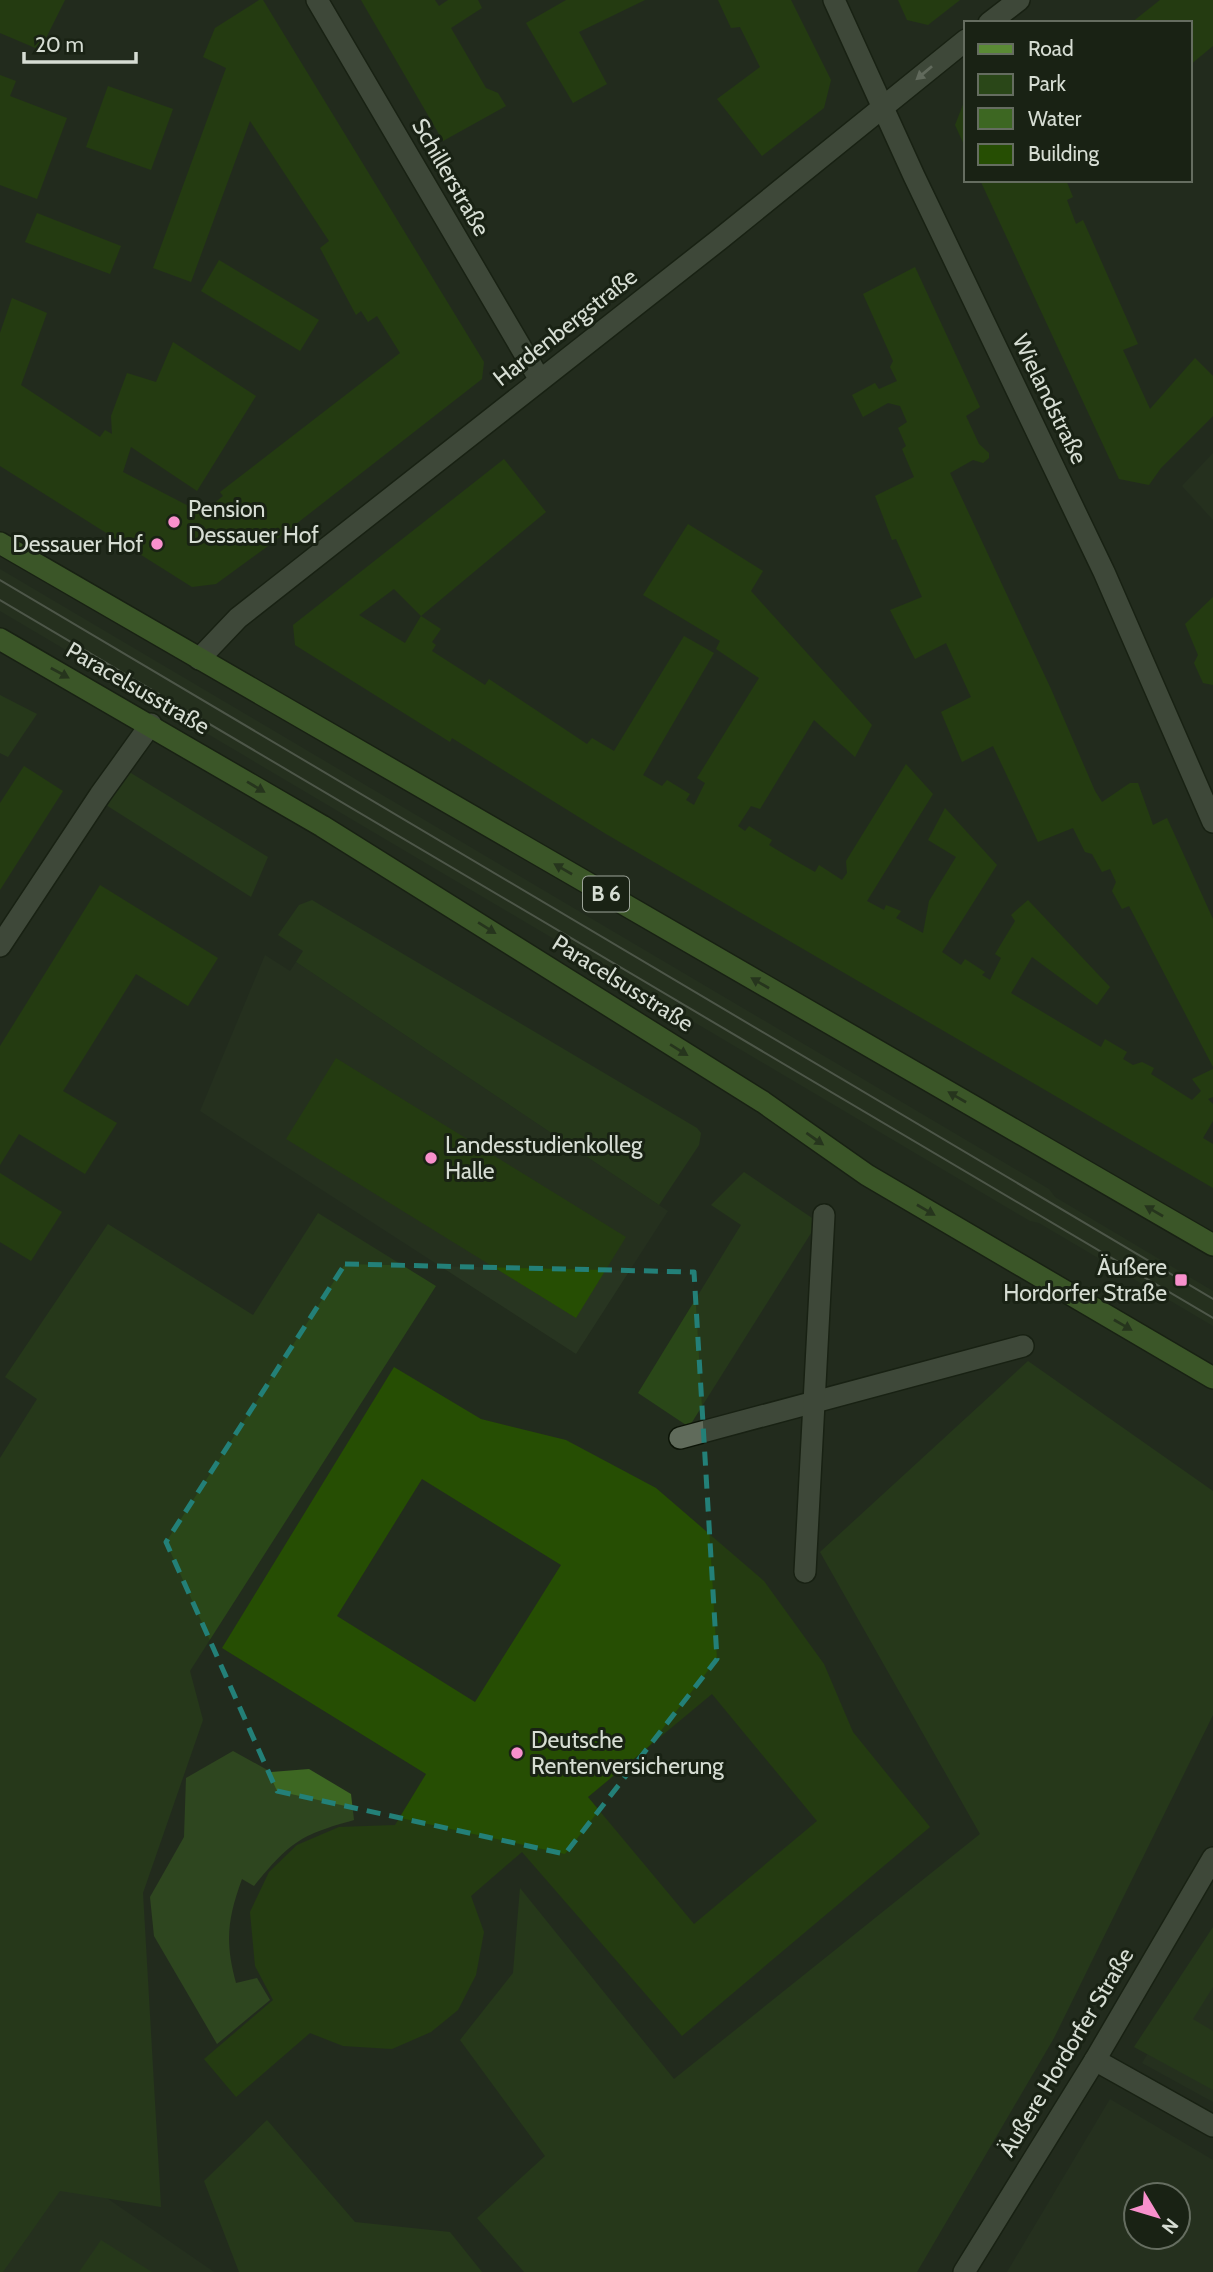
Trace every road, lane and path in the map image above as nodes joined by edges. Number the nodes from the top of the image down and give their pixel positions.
1 (317, 0) edge
2 (834, 0) edge
3 (1019, 0) edge
4 (992, 21) edge
5 (964, 42) edge
6 (882, 108) junction
7 (540, 380) junction
8 (0, 543) edge
9 (0, 639) edge
10 (199, 659) junction
11 (151, 724) junction
12 (1213, 822) edge
13 (0, 946) edge
14 (824, 1215) dead end
15 (1213, 1245) edge
16 (1023, 1346) dead end
17 (1213, 1378) edge
18 (814, 1402) junction
19 (680, 1438) dead end
20 (806, 1572) dead end
21 (1213, 1858) edge
22 (1095, 2060) junction
23 (1213, 2126) edge
24 (964, 2272) edge

1 - 7 street, Schillerstraße
2 - 6 street, Wielandstraße
3 - 4 street
5 -> 6 street, Hardenbergstraße
6 - 7 street, Hardenbergstraße
6 - 12 street, Wielandstraße
7 - 10 street, Hardenbergstraße
8 - 10 main road, B 6
9 -> 11 main road, Paracelsusstraße
15 -> 10 main road, B 6
11 - 13 street
11 -> 17 main road, Paracelsusstraße
14 - 18 street
16 - 18 street
18 - 19 street
18 - 20 street
21 - 22 street, Äußere Hordorfer Straße
22 - 23 street
22 - 24 street, Äußere Hordorfer Straße

